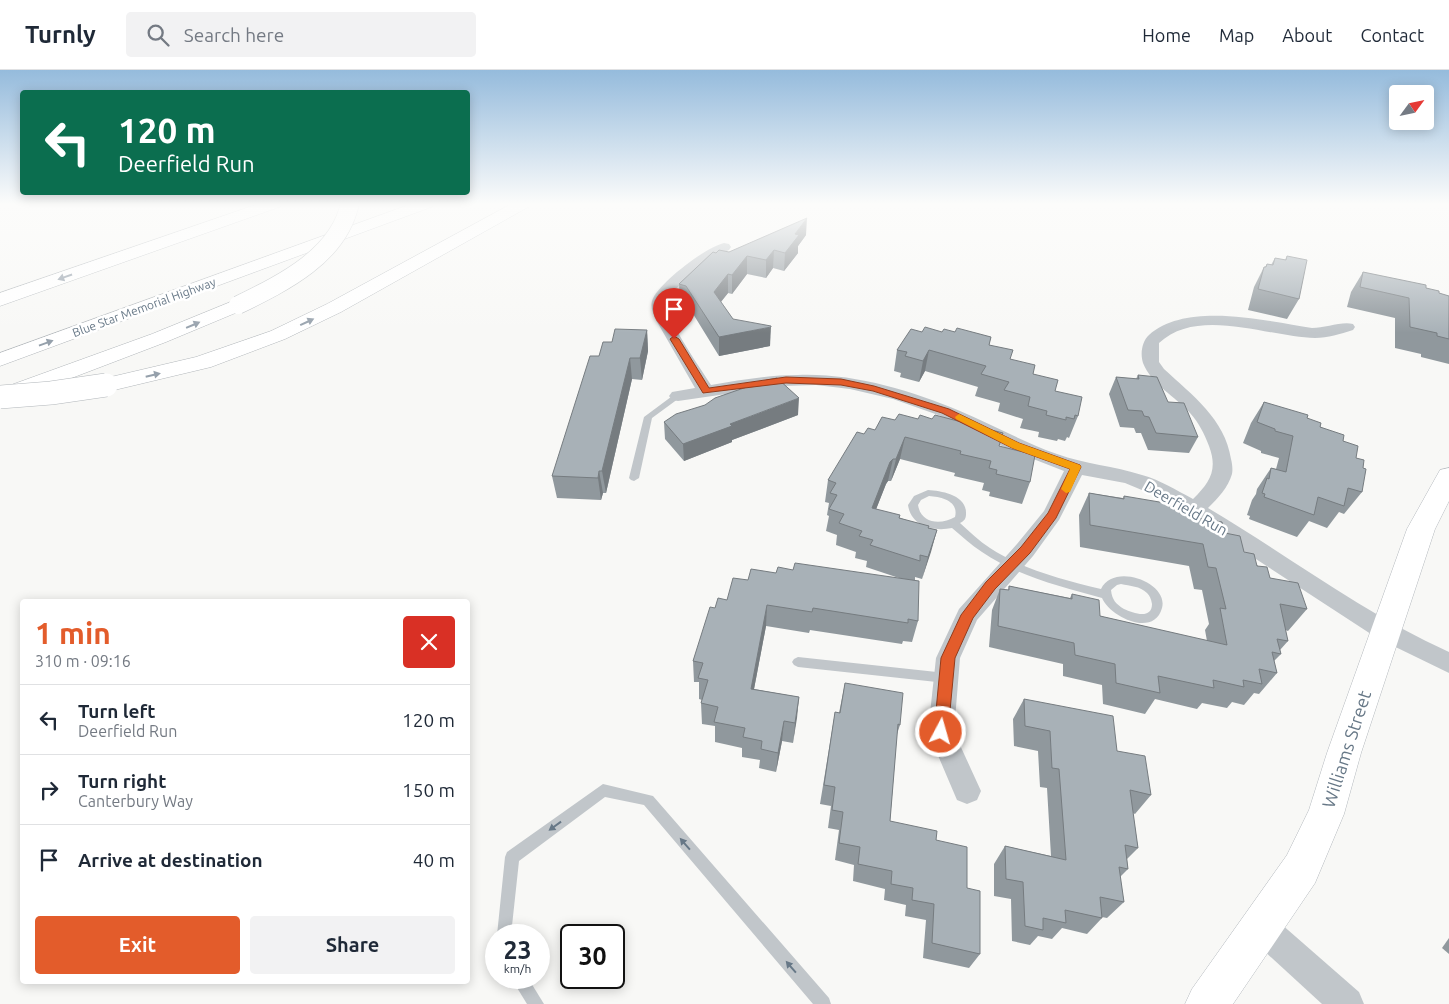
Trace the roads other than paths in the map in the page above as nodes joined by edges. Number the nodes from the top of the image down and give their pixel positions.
1 (152, 247) edge
2 (309, 247) edge
3 (327, 247) edge
4 (445, 247) edge
5 (724, 247) dead end
6 (0, 300) edge
7 (1347, 327) dead end
8 (0, 360) edge
9 (706, 391) junction
10 (678, 396) joint
11 (0, 397) edge
12 (1076, 467) junction
13 (1449, 476) edge
14 (634, 478) dead end
15 (1194, 510) junction
16 (954, 524) junction
17 (1013, 563) junction
18 (1106, 594) junction
19 (1385, 631) junction
20 (798, 662) dead end
21 (1449, 663) edge
22 (946, 678) junction
23 (967, 791) dead end
24 (505, 924) edge
25 (1261, 926) junction
26 (526, 989) edge
27 (536, 1004) edge
28 (823, 1004) edge
29 (1207, 1004) edge
30 (1347, 1004) edge

1 -> 6 main road
8 -> 2 main road, Blue Star Memorial Highway
11 -> 3 main road, bridge
11 -> 4 main road, bridge
5 - 9 street
7 - 15 street
9 - 10 street, Deerfield Run
9 - 12 street, Deerfield Run
10 - 14 lane
12 - 15 street, Deerfield Run
12 - 17 street
13 - 19 main road, Williams Street
15 - 19 street, Deerfield Run
16 - 16 lane
16 - 17 lane
17 - 18 lane
17 - 22 street
18 - 18 lane
19 - 21 street, Deerfield Run
19 - 25 main road, Williams Street
20 - 22 lane
22 - 23 street
28 -> 24 lane
25 - 29 main road, Williams Street
25 - 30 street
26 - 27 lane

